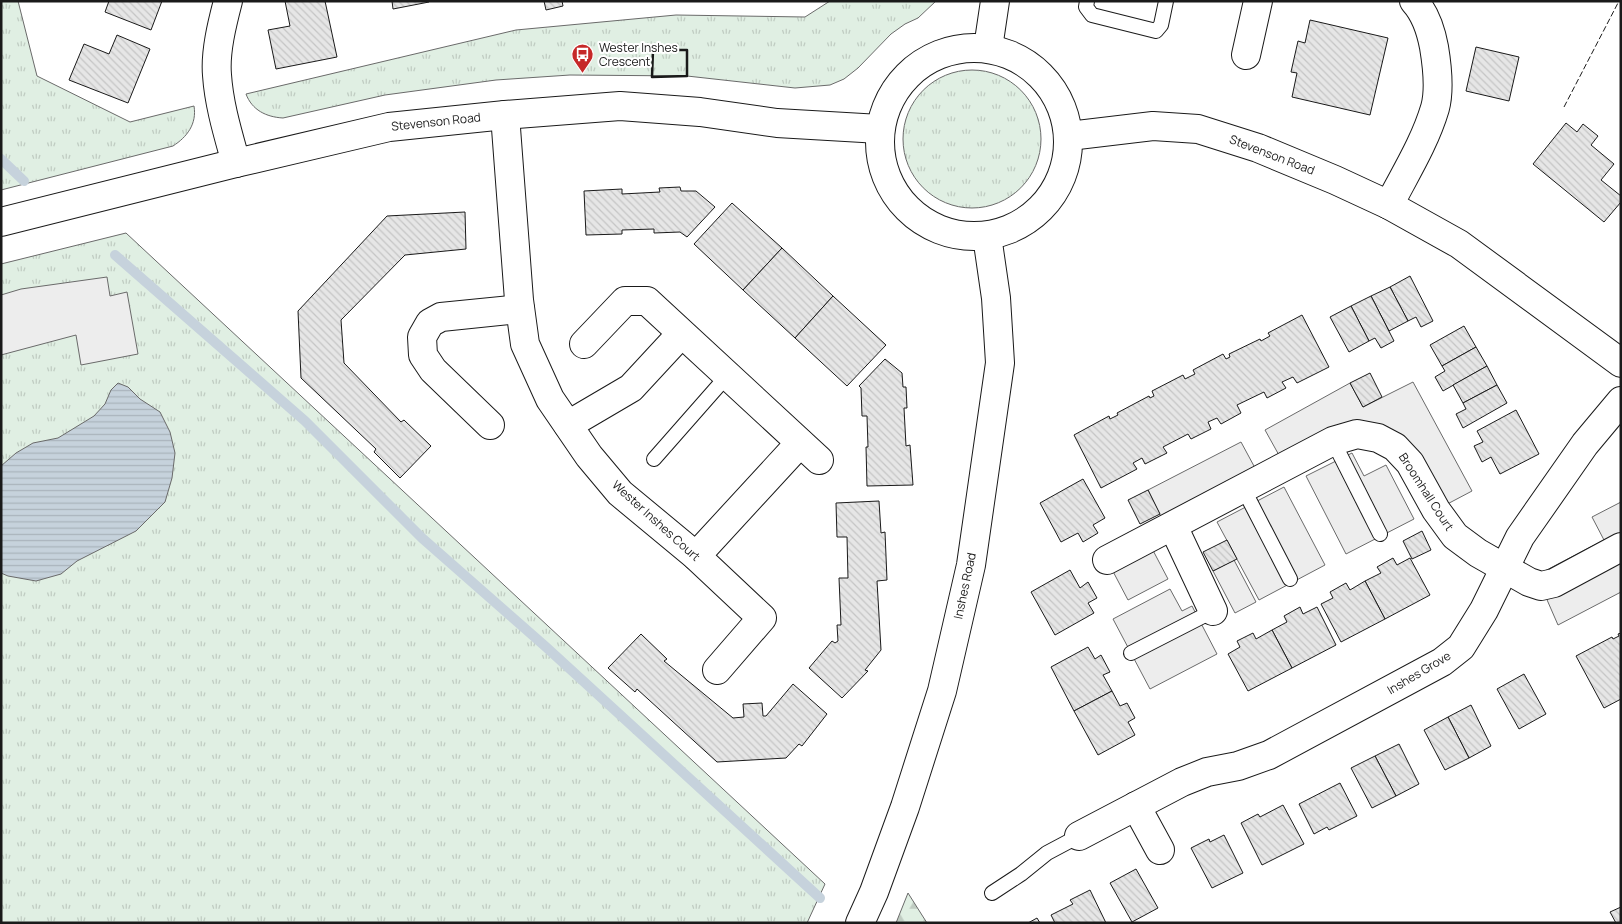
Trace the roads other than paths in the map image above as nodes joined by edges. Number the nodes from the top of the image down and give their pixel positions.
1 (228, 1) edge
2 (995, 1) edge
3 (1087, 1) edge
4 (1166, 1) edge
5 (1258, 1) edge
6 (1414, 1) edge
7 (988, 48) junction
8 (1246, 55) dead end
9 (506, 114) junction
10 (880, 129) junction
11 (1069, 136) junction
12 (236, 163) junction
13 (1389, 205) junction
14 (1, 222) edge
15 (987, 236) junction
16 (520, 309) junction
17 (682, 334) junction
18 (584, 344) dead end
19 (1621, 363) edge
20 (728, 376) junction
21 (1621, 401) edge
22 (490, 425) dead end
23 (568, 425) junction
24 (1333, 441) junction
25 (654, 459) dead end
26 (1243, 488) junction
27 (1173, 526) junction
28 (1380, 534) dead end
29 (1621, 547) edge
30 (696, 556) junction
31 (1107, 560) dead end
32 (1504, 569) junction
33 (1290, 579) dead end
34 (1213, 610) joint
35 (1131, 653) dead end
36 (717, 670) dead end
37 (1136, 806) junction
38 (1079, 836) joint
39 (1160, 850) dead end
40 (992, 893) dead end
41 (860, 923) edge

1 - 12 street
2 - 7 street
3 - 4 lane
5 - 8 street
6 - 13 street
7 - 10 street
7 - 11 street
9 - 10 street, Stevenson Road
9 - 12 street, Stevenson Road
9 - 16 street, Wester Inshes Court
10 - 15 street
11 - 13 street, Stevenson Road
11 - 15 street
12 - 14 street, Stevenson Road
13 - 19 street, Stevenson Road
15 - 41 street, Inshes Road
16 - 22 street
16 - 23 street, Wester Inshes Court
17 - 18 street
17 - 20 street
17 - 23 street
20 - 25 lane
20 - 30 street
21 - 32 street, Inshes Grove
23 - 30 street, Wester Inshes Court
24 - 26 street, Broomhall Court
24 - 28 lane
24 - 32 street, Broomhall Court
26 - 27 street, Broomhall Court
26 - 33 lane
27 - 31 street, Broomhall Court
27 - 34 street
29 - 32 street, Broomhall Court
30 - 36 street, Wester Inshes Court
32 - 37 street, Inshes Grove
34 - 35 lane
37 - 38 street, Inshes Grove
37 - 39 street
38 - 40 lane

